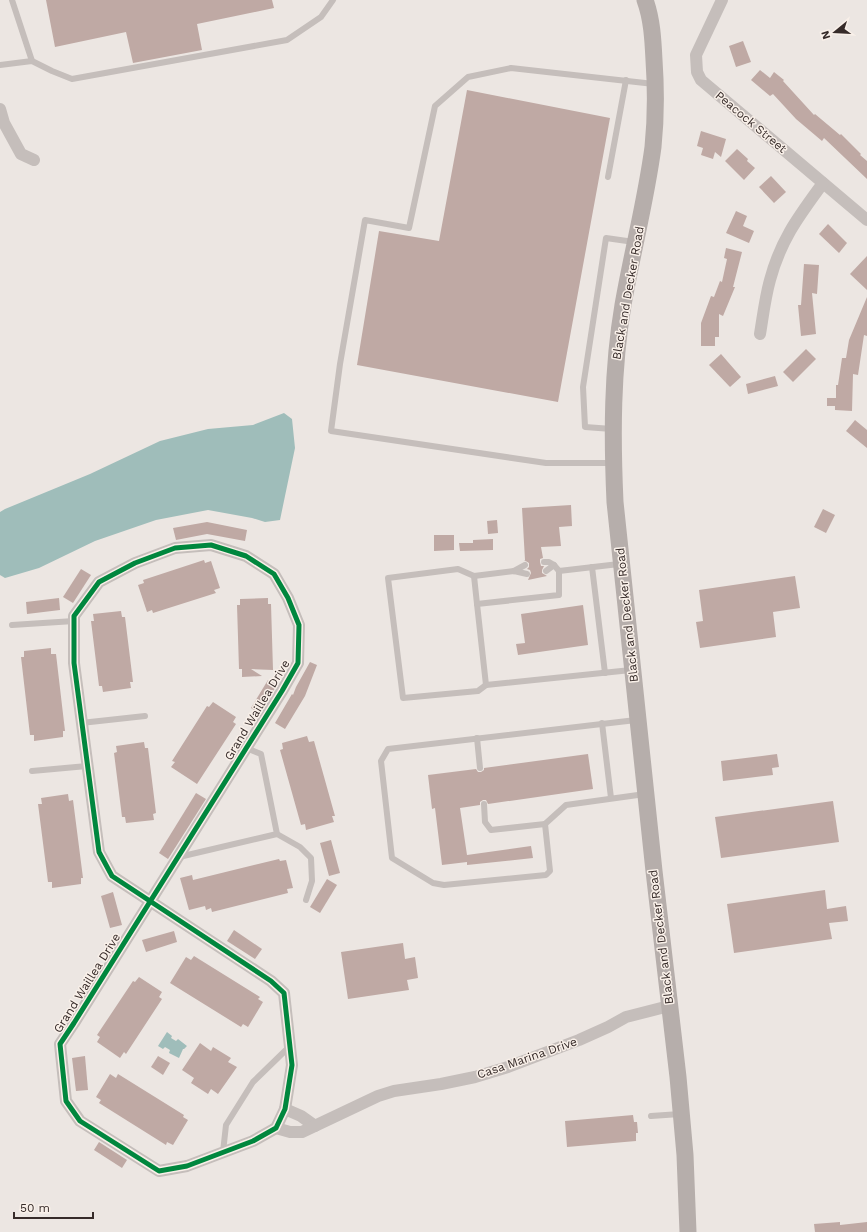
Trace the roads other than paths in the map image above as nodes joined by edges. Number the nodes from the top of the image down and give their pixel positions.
1 (12, 0) edge
2 (333, 0) edge
3 (645, 0) edge
4 (722, 0) edge
5 (32, 61) junction
6 (0, 65) edge
7 (626, 80) junction
8 (655, 84) junction
9 (0, 109) edge
10 (34, 160) dead end
11 (608, 177) dead end
12 (823, 183) junction
13 (867, 220) edge
14 (636, 242) junction
15 (760, 334) dead end
16 (614, 429) junction
17 (613, 463) junction
18 (544, 562) dead end
19 (622, 564) junction
20 (525, 565) dead end
21 (554, 565) junction
22 (592, 567) junction
23 (514, 571) junction
24 (546, 571) dead end
25 (559, 571) junction
26 (527, 574) dead end
27 (474, 576) junction
28 (477, 604) junction
29 (74, 621) junction
30 (12, 625) dead end
31 (633, 670) junction
32 (605, 673) junction
33 (486, 685) junction
34 (145, 716) dead end
35 (638, 720) junction
36 (81, 723) junction
37 (602, 723) junction
38 (477, 738) junction
39 (246, 748) junction
40 (87, 766) junction
41 (480, 768) dead end
42 (32, 771) dead end
43 (646, 794) junction
44 (611, 798) junction
45 (484, 804) dead end
46 (545, 824) junction
47 (277, 834) junction
48 (177, 858) junction
49 (306, 900) dead end
50 (150, 901) junction
51 (669, 1006) junction
52 (290, 1046) junction
53 (286, 1109) junction
54 (681, 1114) junction
55 (301, 1116) junction
56 (651, 1116) dead end
57 (315, 1126) junction
58 (276, 1128) junction
59 (290, 1132) junction
60 (223, 1152) junction
61 (688, 1232) edge

1 - 5 lane
2 - 5 lane
3 - 8 main road, Black and Decker Road
4 - 12 street, Peacock Street
5 - 6 lane
7 - 8 lane
7 - 11 lane
7 - 17 lane
8 - 14 main road, Black and Decker Road
9 - 10 street
12 - 13 street, Peacock Street
12 - 15 street
14 - 16 main road, Black and Decker Road
14 - 16 lane
16 - 17 main road, Black and Decker Road
17 - 19 main road, Black and Decker Road
18 - 21 lane
19 - 22 lane
19 - 31 main road, Black and Decker Road
20 - 23 lane
21 - 24 lane
21 - 25 lane
22 - 25 lane
22 - 32 lane
23 - 26 lane
23 - 27 lane
25 - 28 lane
27 - 28 lane
27 - 33 lane
28 - 33 lane
29 - 30 lane
29 - 36 street, Grand Waillea Drive
29 - 39 street, Grand Waillea Drive
31 - 32 lane
31 - 35 main road, Black and Decker Road
32 - 33 lane
34 - 36 lane
35 - 37 lane
35 - 43 main road, Black and Decker Road
36 - 40 street, Grand Waillea Drive
37 - 38 lane
37 - 44 lane
38 - 41 lane
38 - 46 lane
39 - 47 lane
39 - 48 street, Grand Waillea Drive
40 - 42 lane
40 - 50 street, Grand Waillea Drive
43 - 44 lane
43 - 51 main road, Black and Decker Road
44 - 46 lane
45 - 46 lane
47 - 48 lane
47 - 49 lane
48 - 50 street, Grand Waillea Drive
50 - 52 street, Grand Waillea Drive
50 - 60 street, Grand Waillea Drive
51 - 54 main road, Black and Decker Road
51 - 57 street, Casa Marina Drive
52 - 53 street, Grand Waillea Drive
52 - 60 lane
53 - 55 street
53 - 58 street, Grand Waillea Drive
54 - 56 lane
54 - 61 main road, Black and Decker Road
55 - 57 street
55 - 59 street
57 - 59 street, Casa Marina Drive
58 - 59 street, Casa Marina Drive
58 - 60 street, Grand Waillea Drive

